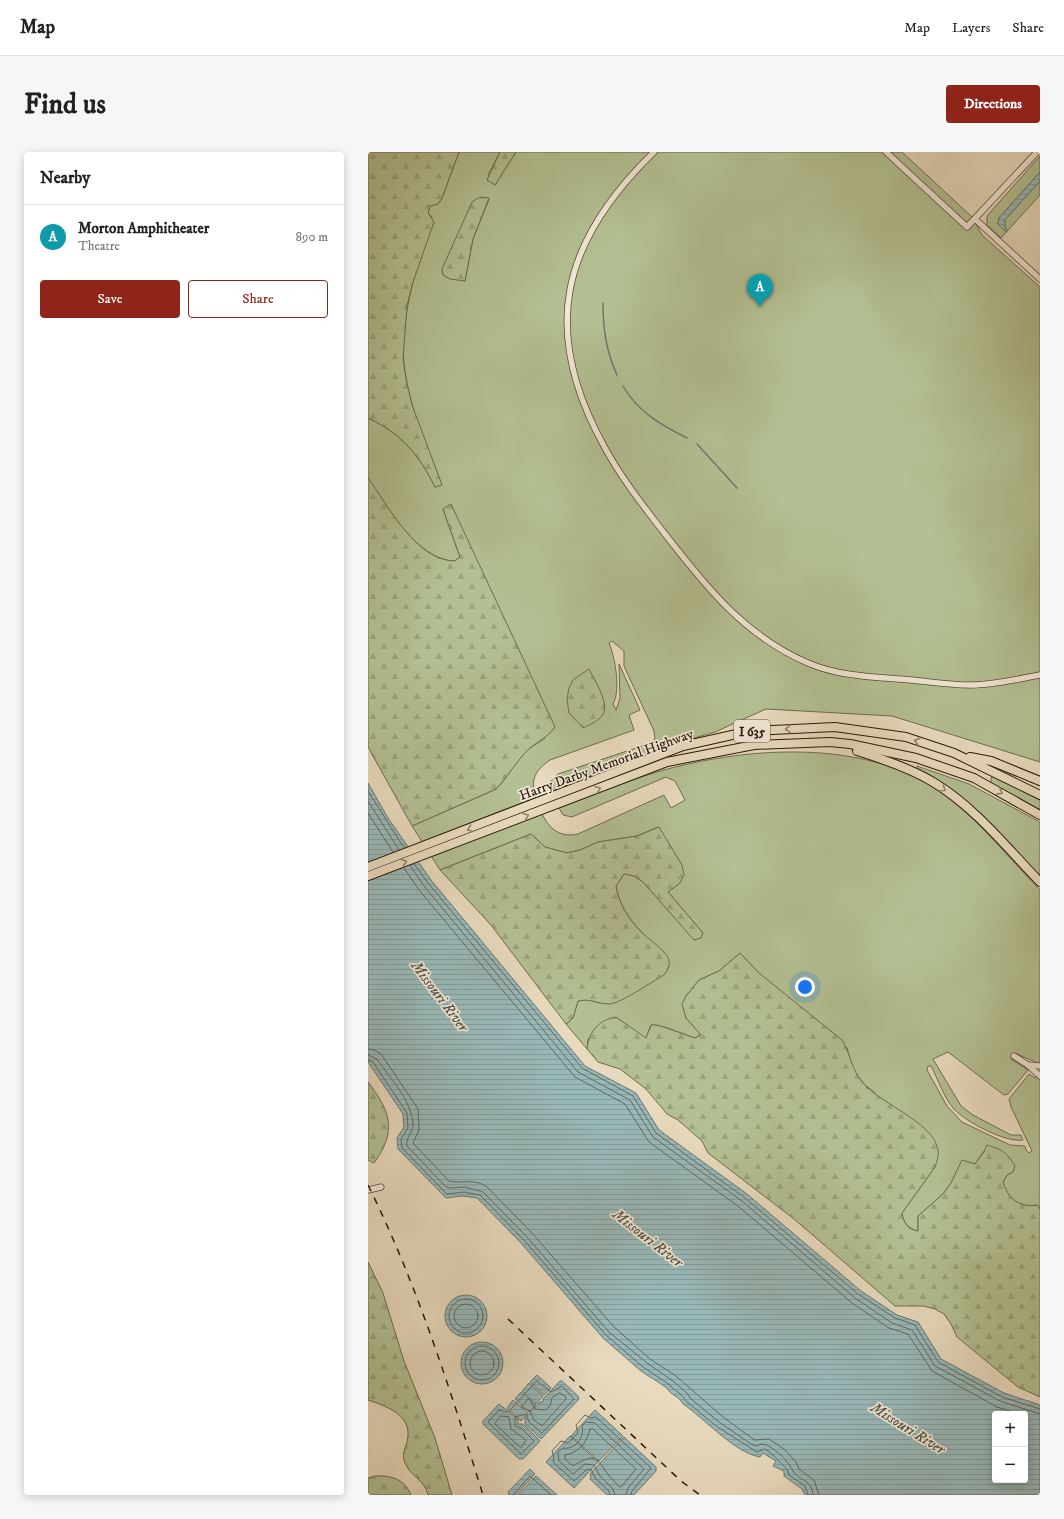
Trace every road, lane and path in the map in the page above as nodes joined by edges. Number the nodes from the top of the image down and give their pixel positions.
1 (654, 152) edge
2 (886, 152) edge
3 (1037, 152) edge
4 (975, 219) junction
5 (1040, 279) edge
6 (1040, 675) edge
7 (830, 742) junction
8 (954, 753) junction
9 (1040, 781) edge
10 (1040, 795) edge
11 (1040, 814) edge
12 (368, 867) edge
13 (368, 876) edge
14 (1040, 882) edge
15 (1014, 1056) dead end
16 (1028, 1064) junction
17 (1040, 1066) edge
18 (1040, 1076) edge
19 (381, 1187) dead end
20 (368, 1190) edge

1 - 6 street
2 - 4 street
3 - 4 street
4 - 5 street
7 -> 11 highway, Harry Darby Memorial Highway / I 635
13 -> 7 highway, Harry Darby Memorial Highway / I 635
7 -> 14 highway
8 - 9 highway
8 - 10 highway, Harry Darby Memorial Highway / I 635
8 -> 12 highway, Harry Darby Memorial Highway / I 635
15 - 16 street
16 - 17 street
16 - 18 street
19 - 20 street

